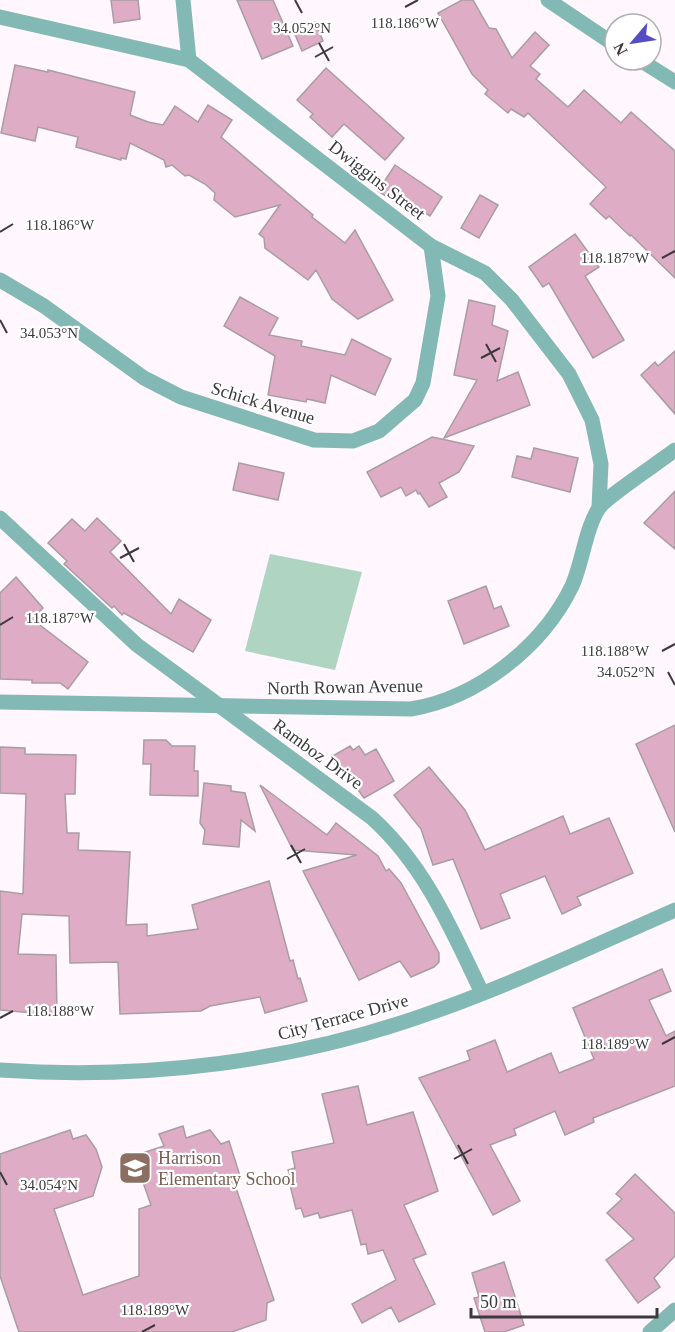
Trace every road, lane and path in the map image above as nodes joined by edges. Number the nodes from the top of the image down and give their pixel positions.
1 (183, 0) edge
2 (548, 0) edge
3 (0, 17) edge
4 (603, 37) edge
5 (189, 60) junction
6 (659, 72) edge
7 (675, 82) edge
8 (431, 246) junction
9 (0, 280) edge
10 (675, 450) edge
11 (599, 507) junction
12 (0, 518) edge
13 (0, 702) edge
14 (222, 707) junction
15 (675, 910) edge
16 (482, 993) junction
17 (0, 1070) edge
18 (675, 1310) edge
19 (650, 1332) edge

1 - 5 street
2 - 4 street
3 - 5 street, Dwiggins Street
5 - 8 street, Dwiggins Street
6 - 7 street
8 - 9 street, Schick Avenue
8 - 11 street, Dwiggins Street
10 - 11 street
11 - 14 street, North Rowan Avenue
12 - 14 street, Ramboz Drive
13 - 14 street, North Rowan Avenue
14 - 16 street, Ramboz Drive
15 - 16 street, City Terrace Drive
16 - 17 street, City Terrace Drive
18 - 19 street

